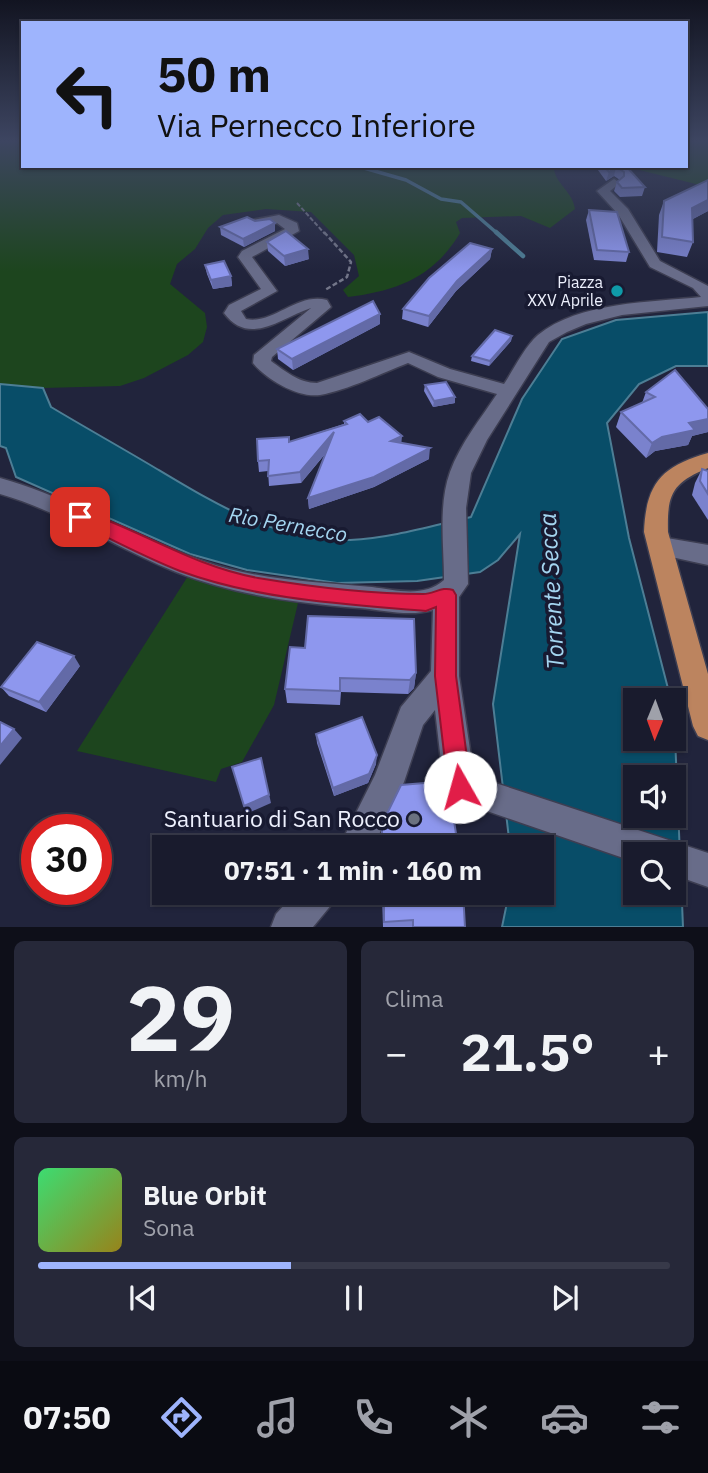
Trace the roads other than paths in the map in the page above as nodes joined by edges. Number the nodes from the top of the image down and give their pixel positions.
1 (612, 184) edge
2 (257, 223) edge
3 (708, 295) edge
4 (708, 301) edge
5 (510, 391) junction
6 (708, 460) edge
7 (0, 485) edge
8 (661, 546) junction
9 (708, 555) edge
10 (451, 590) junction
11 (445, 676) junction
12 (708, 726) edge
13 (362, 835) edge
14 (625, 842) edge
15 (686, 862) edge
16 (708, 870) edge
17 (308, 905) edge
18 (289, 927) edge

1 - 3 street
2 - 5 street
4 - 5 street
5 - 10 street
6 - 8 main road
7 - 10 street
8 - 9 street
8 - 12 main road
10 - 11 street
11 - 13 street
11 - 14 street
15 - 16 street
17 - 18 street

